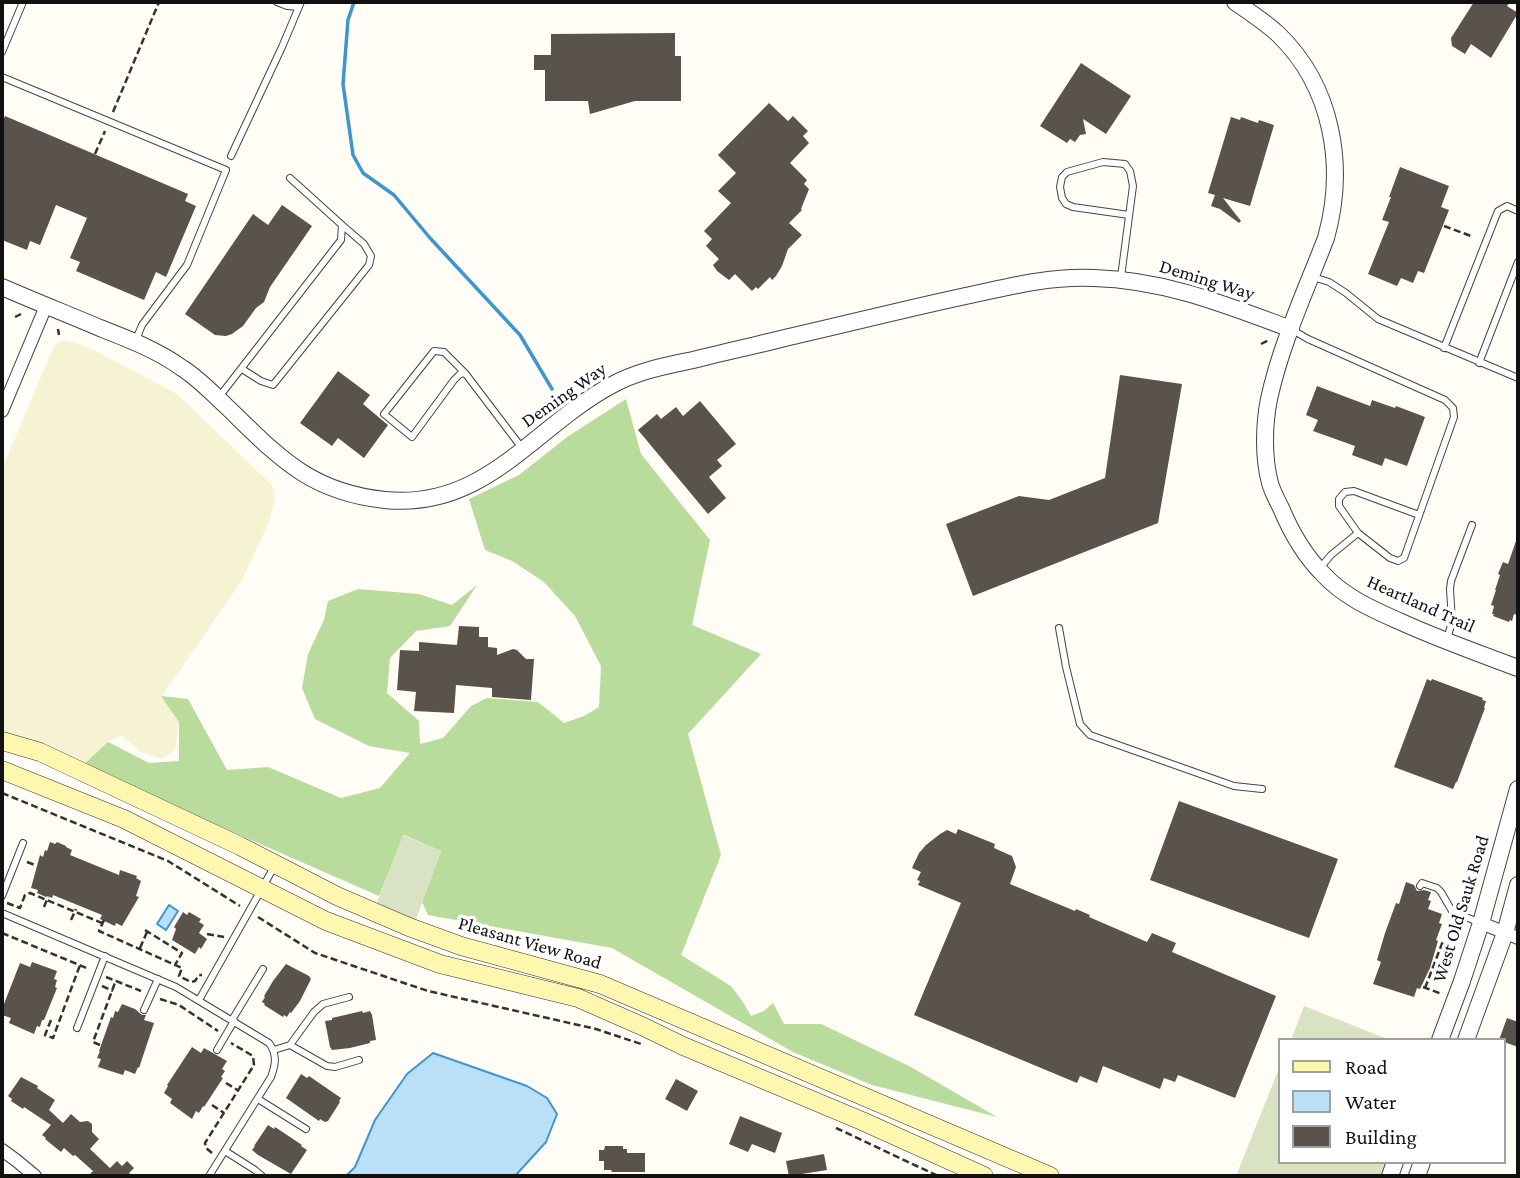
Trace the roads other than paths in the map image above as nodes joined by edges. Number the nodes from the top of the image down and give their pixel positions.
1 (23, 2) edge
2 (277, 2) edge
3 (1235, 2) edge
4 (300, 4) edge
5 (2, 52) edge
6 (2, 77) edge
7 (231, 156) dead end
8 (290, 178) dead end
9 (1518, 211) edge
10 (1129, 215) junction
11 (342, 225) junction
12 (1518, 262) edge
13 (1311, 276) junction
14 (1121, 279) junction
15 (2, 287) edge
16 (46, 306) junction
17 (1291, 329) junction
18 (135, 342) junction
19 (1444, 348) junction
20 (1479, 363) junction
21 (242, 369) junction
22 (465, 373) junction
23 (1518, 378) edge
24 (218, 398) junction
25 (2, 411) edge
26 (524, 450) junction
27 (1419, 515) junction
28 (1472, 525) dead end
29 (1358, 533) junction
30 (1318, 569) junction
31 (1059, 628) dead end
32 (1447, 641) junction
33 (1518, 668) edge
34 (2, 741) edge
35 (2, 770) edge
36 (1262, 789) dead end
37 (1518, 789) edge
38 (23, 843) dead end
39 (275, 865) junction
40 (1518, 885) edge
41 (1420, 886) dead end
42 (262, 888) junction
43 (2, 896) edge
44 (2, 914) edge
45 (1480, 923) junction
46 (1512, 936) edge
47 (105, 956) junction
48 (263, 970) dead end
49 (158, 979) junction
50 (349, 998) dead end
51 (199, 1000) junction
52 (144, 1010) dead end
53 (233, 1021) junction
54 (77, 1028) dead end
55 (1441, 1038) edge
56 (1467, 1038) edge
57 (290, 1045) junction
58 (217, 1050) dead end
59 (274, 1050) junction
60 (359, 1060) dead end
61 (258, 1099) junction
62 (306, 1129) dead end
63 (979, 1147) junction
64 (2, 1150) edge
65 (225, 1151) junction
66 (974, 1174) edge
67 (35, 1176) edge
68 (209, 1176) edge
69 (262, 1176) edge
70 (1050, 1176) edge

1 - 5 lane
2 - 4 lane
3 - 13 street, Heartland Trail
4 - 7 lane
6 - 18 lane
8 - 11 lane
9 - 19 lane
10 - 10 lane
10 - 14 lane
11 - 21 lane
11 - 21 lane
12 - 20 lane
13 - 17 street, Heartland Trail
13 - 19 lane
14 - 17 street, Deming Way
14 - 26 street, Deming Way
15 - 16 street, Deming Way
16 - 18 street, Deming Way
16 - 25 street
17 - 27 lane
17 - 30 street, Heartland Trail
18 - 24 street, Deming Way
19 - 20 lane
20 - 23 lane
21 - 24 lane
22 - 22 lane
22 - 26 lane
24 - 26 street, Deming Way
27 - 29 lane
27 - 29 lane
28 - 32 lane
29 - 30 lane
30 - 32 street, Heartland Trail
31 - 36 lane
32 - 33 street, Heartland Trail
34 - 39 main road, Pleasant View Road
35 - 42 main road, Pleasant View Road
37 - 45 street, West Old Sauk Road
38 - 43 lane
39 - 42 lane
39 - 63 main road, Pleasant View Road
40 - 46 street
41 - 45 lane
42 - 51 lane
42 - 66 main road, Pleasant View Road
44 - 47 lane
45 - 46 street
45 - 55 street, West Old Sauk Road
46 - 56 street
47 - 49 lane
47 - 54 lane
48 - 53 lane
49 - 51 lane
49 - 52 lane
50 - 57 lane
51 - 53 lane
53 - 58 lane
53 - 59 lane
57 - 59 lane
57 - 60 lane
59 - 61 lane
61 - 62 lane
61 - 65 lane
63 - 66 street
63 - 70 main road, Pleasant View Road
64 - 67 street
65 - 68 lane
65 - 69 lane

